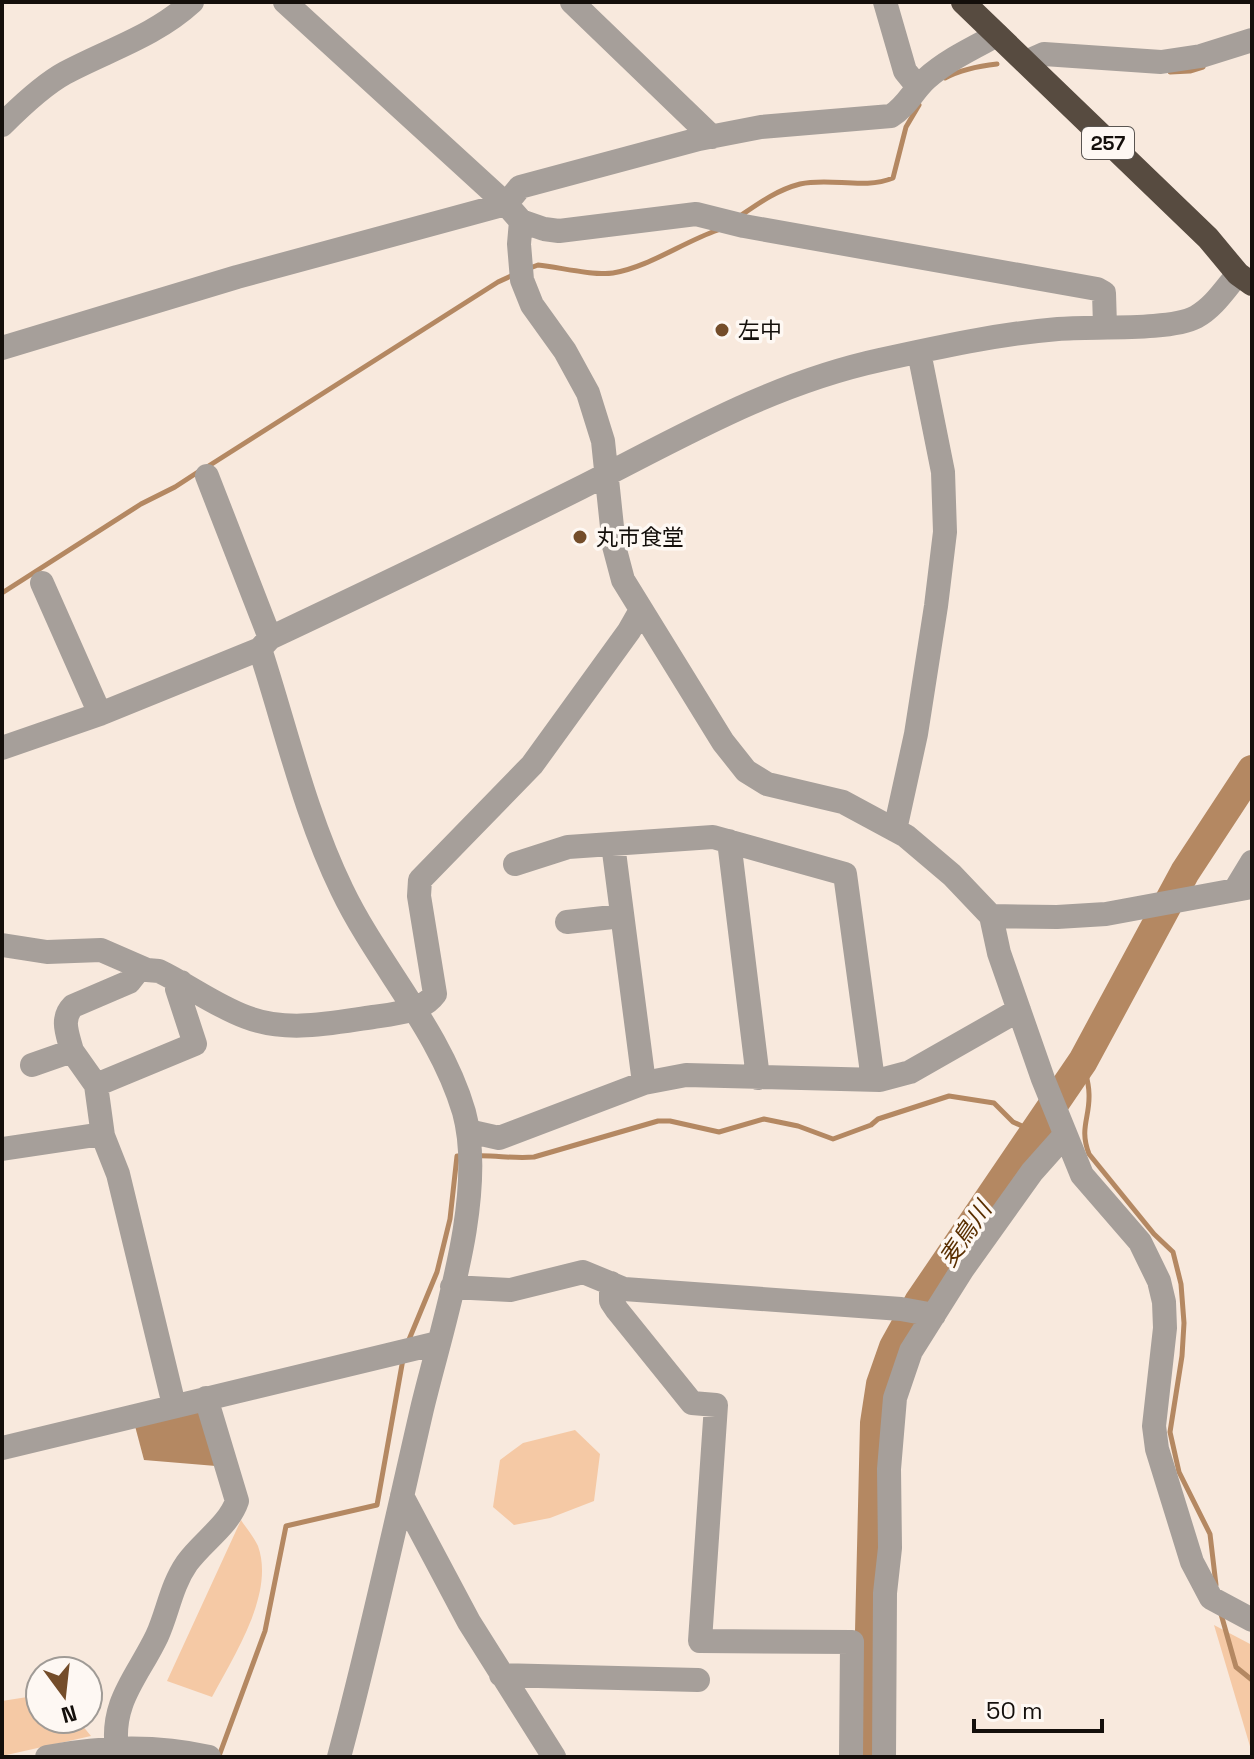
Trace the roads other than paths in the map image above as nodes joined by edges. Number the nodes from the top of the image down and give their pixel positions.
1 (192, 2) edge
2 (285, 2) edge
3 (572, 2) edge
4 (885, 2) edge
5 (963, 2) edge
6 (997, 35) junction
7 (1252, 40) edge
8 (1026, 62) junction
9 (918, 87) junction
10 (2, 125) edge
11 (712, 137) junction
12 (514, 212) junction
13 (1245, 279) edge
14 (1105, 326) junction
15 (2, 348) edge
16 (919, 352) junction
17 (606, 475) junction
18 (207, 476) dead end
19 (42, 583) dead end
20 (641, 610) junction
21 (265, 644) junction
22 (100, 714) junction
23 (2, 748) edge
24 (895, 830) junction
25 (729, 841) junction
26 (613, 844) junction
27 (1252, 862) edge
28 (515, 864) dead end
29 (1244, 888) edge
30 (622, 916) junction
31 (991, 916) junction
32 (567, 922) dead end
33 (2, 945) edge
34 (140, 968) junction
35 (181, 982) junction
36 (413, 1009) junction
37 (1019, 1010) junction
38 (72, 1051) junction
39 (32, 1065) dead end
40 (758, 1078) junction
41 (873, 1080) junction
42 (644, 1083) junction
43 (96, 1085) junction
44 (468, 1131) junction
45 (103, 1136) junction
46 (1064, 1136) junction
47 (2, 1149) edge
48 (611, 1283) junction
49 (452, 1287) junction
50 (934, 1315) junction
51 (438, 1343) junction
52 (206, 1398) junction
53 (174, 1405) junction
54 (2, 1448) edge
55 (402, 1496) junction
56 (1252, 1620) edge
57 (501, 1675) junction
58 (698, 1680) dead end
59 (117, 1750) junction
60 (47, 1757) edge
61 (209, 1757) edge
62 (339, 1757) edge
63 (554, 1757) edge
64 (851, 1757) edge
65 (884, 1757) edge

1 - 10 street
2 - 12 street
3 - 11 street
4 - 9 street
5 - 6 highway, 257
6 - 8 highway, 257
6 - 9 street
7 - 8 street
8 - 13 highway, 257
9 - 11 street
11 - 12 street
12 - 14 street
12 - 15 street
12 - 17 street
13 - 14 street
14 - 16 street
16 - 17 street
16 - 24 street
17 - 20 street
17 - 21 street
18 - 21 street
19 - 22 street
20 - 24 street
20 - 36 street
21 - 22 street
21 - 36 street
22 - 23 street
24 - 31 street
25 - 26 street
25 - 40 street
25 - 41 street
26 - 28 street
26 - 30 street
27 - 29 street
29 - 31 street
30 - 32 street
30 - 42 street
31 - 37 street
33 - 34 street
34 - 35 street
34 - 38 street
35 - 36 street
35 - 43 street
36 - 44 street
37 - 41 street
37 - 46 street
38 - 39 street
38 - 43 street
40 - 41 street
40 - 42 street
42 - 44 street
43 - 45 street
44 - 49 street
45 - 47 street
45 - 53 street
46 - 50 street
46 - 56 street
48 - 49 street
48 - 50 street
48 - 64 street
49 - 51 street
50 - 65 street
51 - 52 street
51 - 55 street
52 - 53 street
52 - 59 street
53 - 54 street
55 - 57 street
55 - 62 street
57 - 58 street
57 - 63 street
59 - 60 street
59 - 61 street

